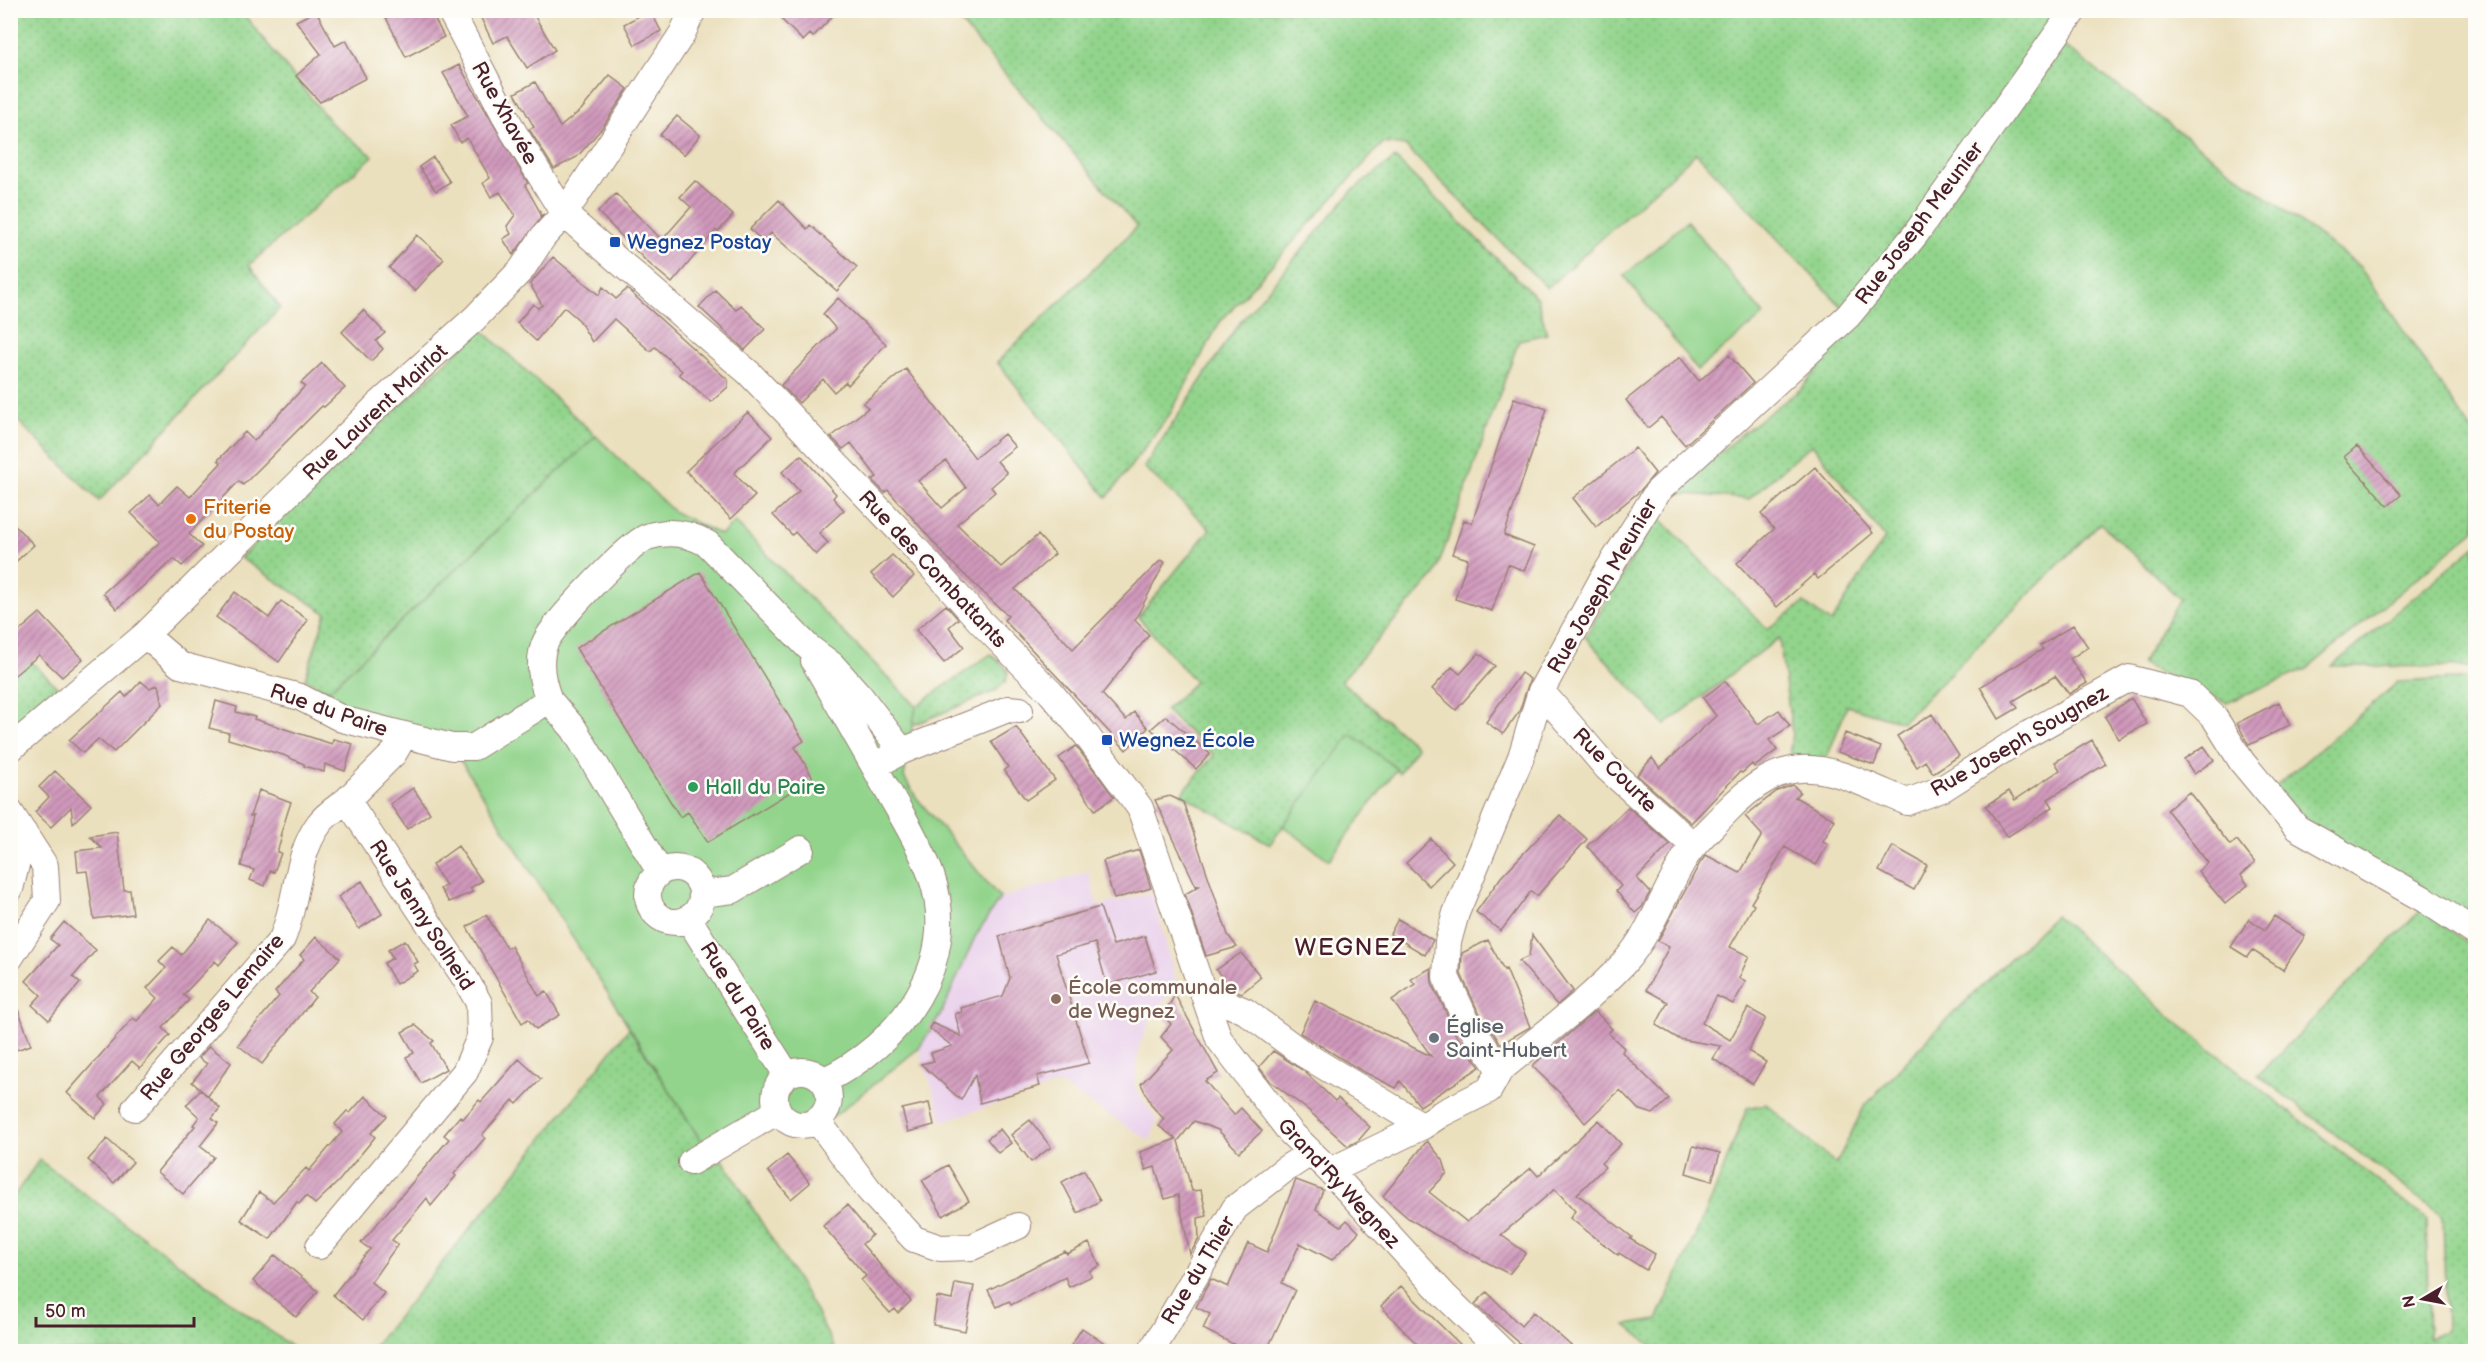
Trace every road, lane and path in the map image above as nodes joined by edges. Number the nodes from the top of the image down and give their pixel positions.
1 (450, 10) edge
2 (693, 10) edge
3 (2074, 10) edge
4 (564, 214) junction
5 (145, 635) junction
6 (1541, 691) junction
7 (1051, 693) junction
8 (549, 700) junction
9 (404, 736) junction
10 (10, 749) edge
11 (889, 758) junction
12 (347, 800) junction
13 (17, 823) edge
14 (1694, 846) junction
15 (801, 849) dead end
16 (660, 872) junction
17 (10, 889) edge
18 (702, 894) junction
19 (688, 918) junction
20 (2475, 933) edge
21 (10, 958) edge
22 (1204, 994) junction
23 (1500, 1070) junction
24 (787, 1075) junction
25 (823, 1082) junction
26 (135, 1108) dead end
27 (778, 1111) junction
28 (817, 1120) junction
29 (1423, 1126) junction
30 (1310, 1153) junction
31 (691, 1162) dead end
32 (1330, 1171) junction
33 (1018, 1226) dead end
34 (319, 1246) dead end
35 (1151, 1352) edge
36 (1503, 1352) edge

1 - 4 street, Rue Xhavée
2 - 4 street, Rue Laurent Mairlot
3 - 6 street, Rue Joseph Meunier
4 - 5 street, Rue Laurent Mairlot
4 - 7 street, Rue des Combattants
5 - 9 street, Rue du Paire
5 - 10 street, Rue Laurent Mairlot
6 - 14 street, Rue Courte
6 - 23 street, Rue Joseph Meunier
7 - 11 street
7 - 22 street, Rue des Combattants
8 - 9 street, Rue du Paire
8 - 11 street
8 - 16 street
9 - 12 street
11 - 25 street
12 - 26 street, Rue Georges Lemaire
12 - 34 street, Rue Jenny Solheid
13 - 17 street
13 - 21 street
14 - 20 street, Rue Joseph Sougnez
14 - 23 street, Rue Joseph Sougnez
15 - 18 street
16 - 18 street
16 - 19 street, Rue du Paire
18 - 19 street, Rue du Paire
19 - 24 street, Rue du Paire
22 - 29 street
22 - 30 street, Grand'Ry Wegnez
23 - 29 street, Rue Joseph Sougnez
24 - 25 street, Rue du Paire
24 - 27 street, Rue du Paire
25 - 28 street
27 - 28 street
27 - 31 street
28 - 33 street
29 - 32 street, Rue Joseph Sougnez
30 - 32 street, Grand'Ry Wegnez
30 - 35 street, Rue du Thier
32 - 36 street, Grand'Ry Wegnez

